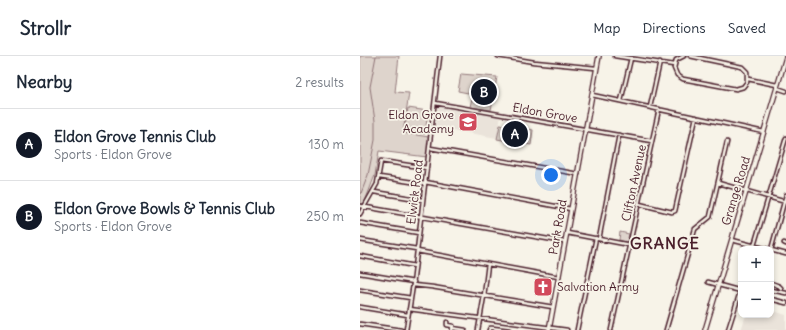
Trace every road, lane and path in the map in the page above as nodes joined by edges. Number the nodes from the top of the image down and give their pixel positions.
1 (440, 56) edge
2 (498, 56) edge
3 (598, 56) edge
4 (615, 56) edge
5 (684, 56) edge
6 (690, 56) edge
7 (786, 57) edge
8 (631, 58) junction
9 (660, 62) junction
10 (785, 64) edge
11 (674, 65) junction
12 (596, 68) junction
13 (748, 79) junction
14 (778, 87) junction
15 (786, 91) edge
16 (592, 95) junction
17 (621, 101) junction
18 (435, 103) junction
19 (650, 107) junction
20 (660, 109) junction
21 (696, 117) junction
22 (586, 130) junction
23 (764, 132) junction
24 (619, 135) junction
25 (786, 138) edge
26 (652, 141) junction
27 (727, 142) dead end
28 (785, 147) edge
29 (430, 148) junction
30 (427, 168) junction
31 (578, 174) junction
32 (379, 177) junction
33 (425, 183) junction
34 (718, 183) junction
35 (747, 191) junction
36 (374, 192) junction
37 (786, 195) edge
38 (768, 197) junction
39 (423, 200) junction
40 (785, 201) edge
41 (638, 204) junction
42 (360, 206) edge
43 (364, 207) junction
44 (571, 209) junction
45 (360, 214) edge
46 (421, 217) junction
47 (360, 223) edge
48 (419, 233) junction
49 (567, 233) junction
50 (597, 238) junction
51 (360, 240) edge
52 (732, 240) junction
53 (565, 242) junction
54 (630, 245) junction
55 (751, 246) edge
56 (754, 246) edge
57 (772, 246) edge
58 (417, 250) junction
59 (774, 251) edge
60 (786, 254) edge
61 (360, 256) edge
62 (488, 264) junction
63 (415, 266) junction
64 (360, 273) edge
65 (559, 277) junction
66 (708, 282) dead end
67 (413, 284) junction
68 (719, 285) junction
69 (774, 285) edge
70 (781, 288) dead end
71 (738, 289) edge
72 (360, 290) edge
73 (774, 290) edge
74 (786, 293) edge
75 (484, 296) junction
76 (411, 298) junction
77 (738, 299) edge
78 (774, 300) edge
79 (786, 303) edge
80 (360, 307) edge
81 (554, 307) junction
82 (409, 309) junction
83 (408, 315) junction
84 (480, 318) junction
85 (360, 324) edge
86 (443, 324) dead end
87 (550, 328) edge
88 (452, 329) edge
89 (401, 330) edge
90 (406, 330) edge
91 (459, 330) edge
92 (466, 330) edge
93 (478, 330) edge
94 (489, 330) edge
95 (508, 330) edge
96 (567, 330) edge
97 (577, 330) edge
98 (611, 330) edge
99 (666, 330) edge
100 (705, 330) edge
101 (728, 330) edge

1 - 18 street, Elwick Road
2 - 12 street
3 - 12 street, Park Road
4 - 8 street
5 - 11 street
6 - 13 street
7 - 10 street, Grange Road
8 - 9 street
8 - 17 street
9 - 11 street
9 - 19 street
10 - 14 street, Grange Road
11 - 13 street
12 - 16 street, Park Road
13 - 14 street
14 - 15 street
14 - 23 street, Grange Road
16 - 17 street
16 - 22 street, Park Road
17 - 19 street
18 - 22 street, Eldon Grove
18 - 29 street, Elwick Road
19 - 20 street
20 - 21 street
20 - 26 street, Clifton Avenue
21 - 23 street
21 - 41 street
22 - 24 street, Eldon Grove
22 - 31 street, Park Road
23 - 35 street, Grange Road
24 - 26 street, Eldon Grove
24 - 50 street
25 - 28 street
26 - 41 street, Clifton Avenue
27 - 34 street
28 - 38 street
29 - 30 street, Elwick Road
29 - 31 street
30 - 32 street
30 - 33 street, Elwick Road
31 - 44 street, Park Road
32 - 33 street
32 - 36 street
33 - 39 street, Elwick Road
33 - 44 street
34 - 35 street
34 - 99 street
35 - 38 street
35 - 52 street, Grange Road
36 - 39 street
36 - 43 street
37 - 40 street
38 - 40 street
38 - 56 street
39 - 46 street, Elwick Road
40 - 57 street
41 - 54 street, Clifton Avenue
42 - 43 street
43 - 45 street
43 - 46 street
44 - 49 street, Park Road
46 - 48 street, Elwick Road
46 - 53 street
47 - 48 street
48 - 58 street, Elwick Road
49 - 50 street
49 - 53 street, Park Road
50 - 54 street
50 - 97 street
51 - 58 street
52 - 55 street
52 - 68 street, Grange Road
53 - 65 street, Park Road
54 - 98 street, Clifton Avenue
58 - 62 street
58 - 63 street, Elwick Road
59 - 60 street
61 - 63 street
62 - 65 street
62 - 75 street
63 - 67 street, Elwick Road
64 - 67 street
65 - 81 street, Park Road
66 - 68 street
67 - 75 street
67 - 76 street, Elwick Road
68 - 71 street
68 - 100 street, Grange Road
69 - 70 street
72 - 76 street
73 - 74 street
75 - 81 street
75 - 84 street
76 - 82 street, Elwick Road
77 - 101 street
78 - 79 street
80 - 83 street
81 - 87 street, Park Road
82 - 83 street, Elwick Road
82 - 84 street
83 - 90 street, Elwick Road
84 - 87 street
84 - 93 street
85 - 89 street
86 - 88 street
87 - 96 street
88 - 91 street
91 - 92 street
94 - 95 street

